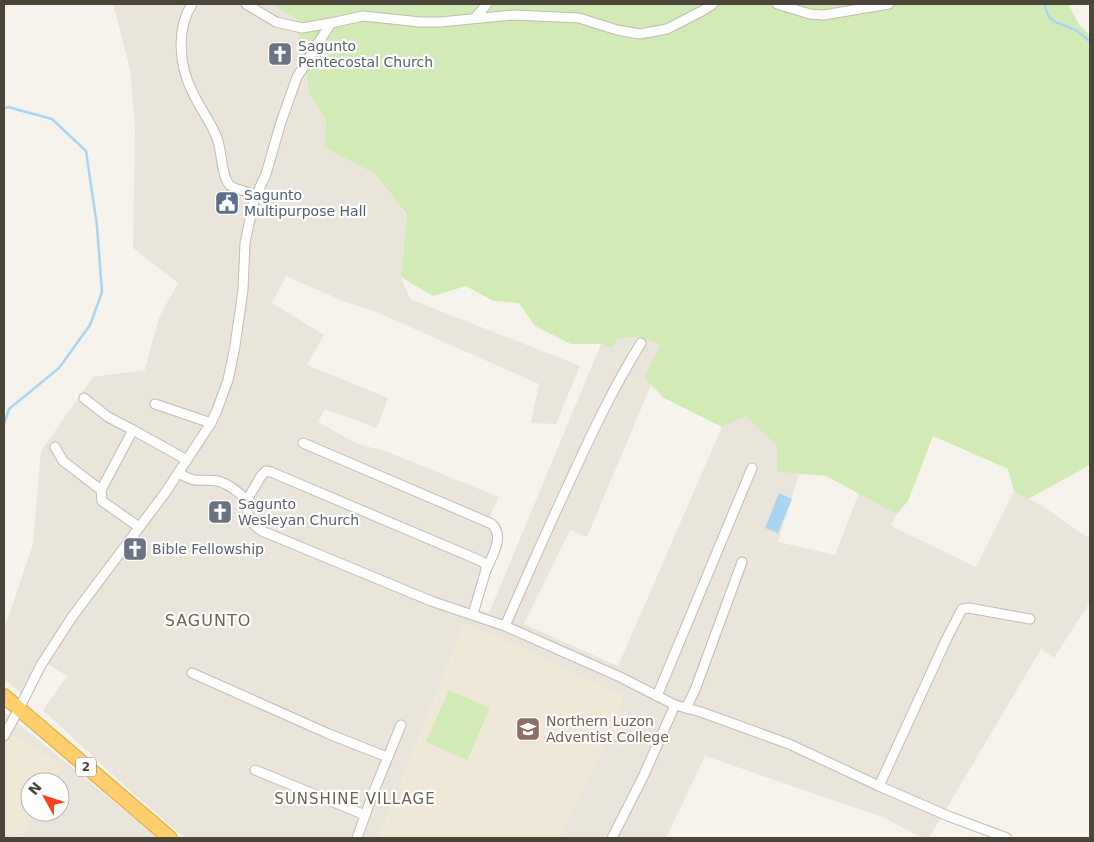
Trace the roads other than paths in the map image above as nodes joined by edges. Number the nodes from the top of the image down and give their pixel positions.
1 (192, 4) edge
2 (246, 4) edge
3 (487, 4) edge
4 (712, 4) edge
5 (777, 4) edge
6 (889, 4) edge
7 (475, 18) junction
8 (331, 23) junction
9 (254, 200) junction
10 (640, 343) dead end
11 (84, 398) dead end
12 (156, 404) dead end
13 (211, 423) junction
14 (133, 430) junction
15 (303, 443) dead end
16 (55, 447) dead end
17 (188, 460) junction
18 (752, 468) dead end
19 (179, 473) junction
20 (101, 490) junction
21 (247, 500) junction
22 (139, 526) junction
23 (742, 562) dead end
24 (486, 570) junction
25 (473, 614) junction
26 (1030, 619) dead end
27 (505, 626) junction
28 (192, 673) dead end
29 (4, 696) edge
30 (658, 696) junction
31 (675, 705) junction
32 (686, 708) junction
33 (19, 709) junction
34 (401, 725) dead end
35 (4, 736) edge
36 (388, 757) junction
37 (255, 770) dead end
38 (879, 786) junction
39 (364, 815) junction
40 (170, 838) edge
41 (357, 838) edge
42 (612, 838) edge
43 (1008, 838) edge

1 - 9 street
2 - 8 street
3 - 7 street
4 - 7 street
5 - 6 street
7 - 8 street
8 - 9 street
9 - 13 street
10 - 27 street
11 - 14 street
12 - 13 street
13 - 17 street
14 - 17 street
14 - 20 street
15 - 24 street
16 - 20 street
17 - 19 street
18 - 30 street
19 - 21 street
19 - 22 street
20 - 22 street
21 - 24 street
21 - 25 street
22 - 33 street
23 - 32 street
24 - 25 street
25 - 27 street
26 - 38 street
27 - 30 street
28 - 36 street
29 - 33 highway, 2
30 - 31 street
31 - 32 street
31 - 42 street
32 - 38 street
33 - 35 street
33 - 40 highway, 2
34 - 36 street
36 - 39 street
37 - 39 street
38 - 43 street
39 - 41 street

